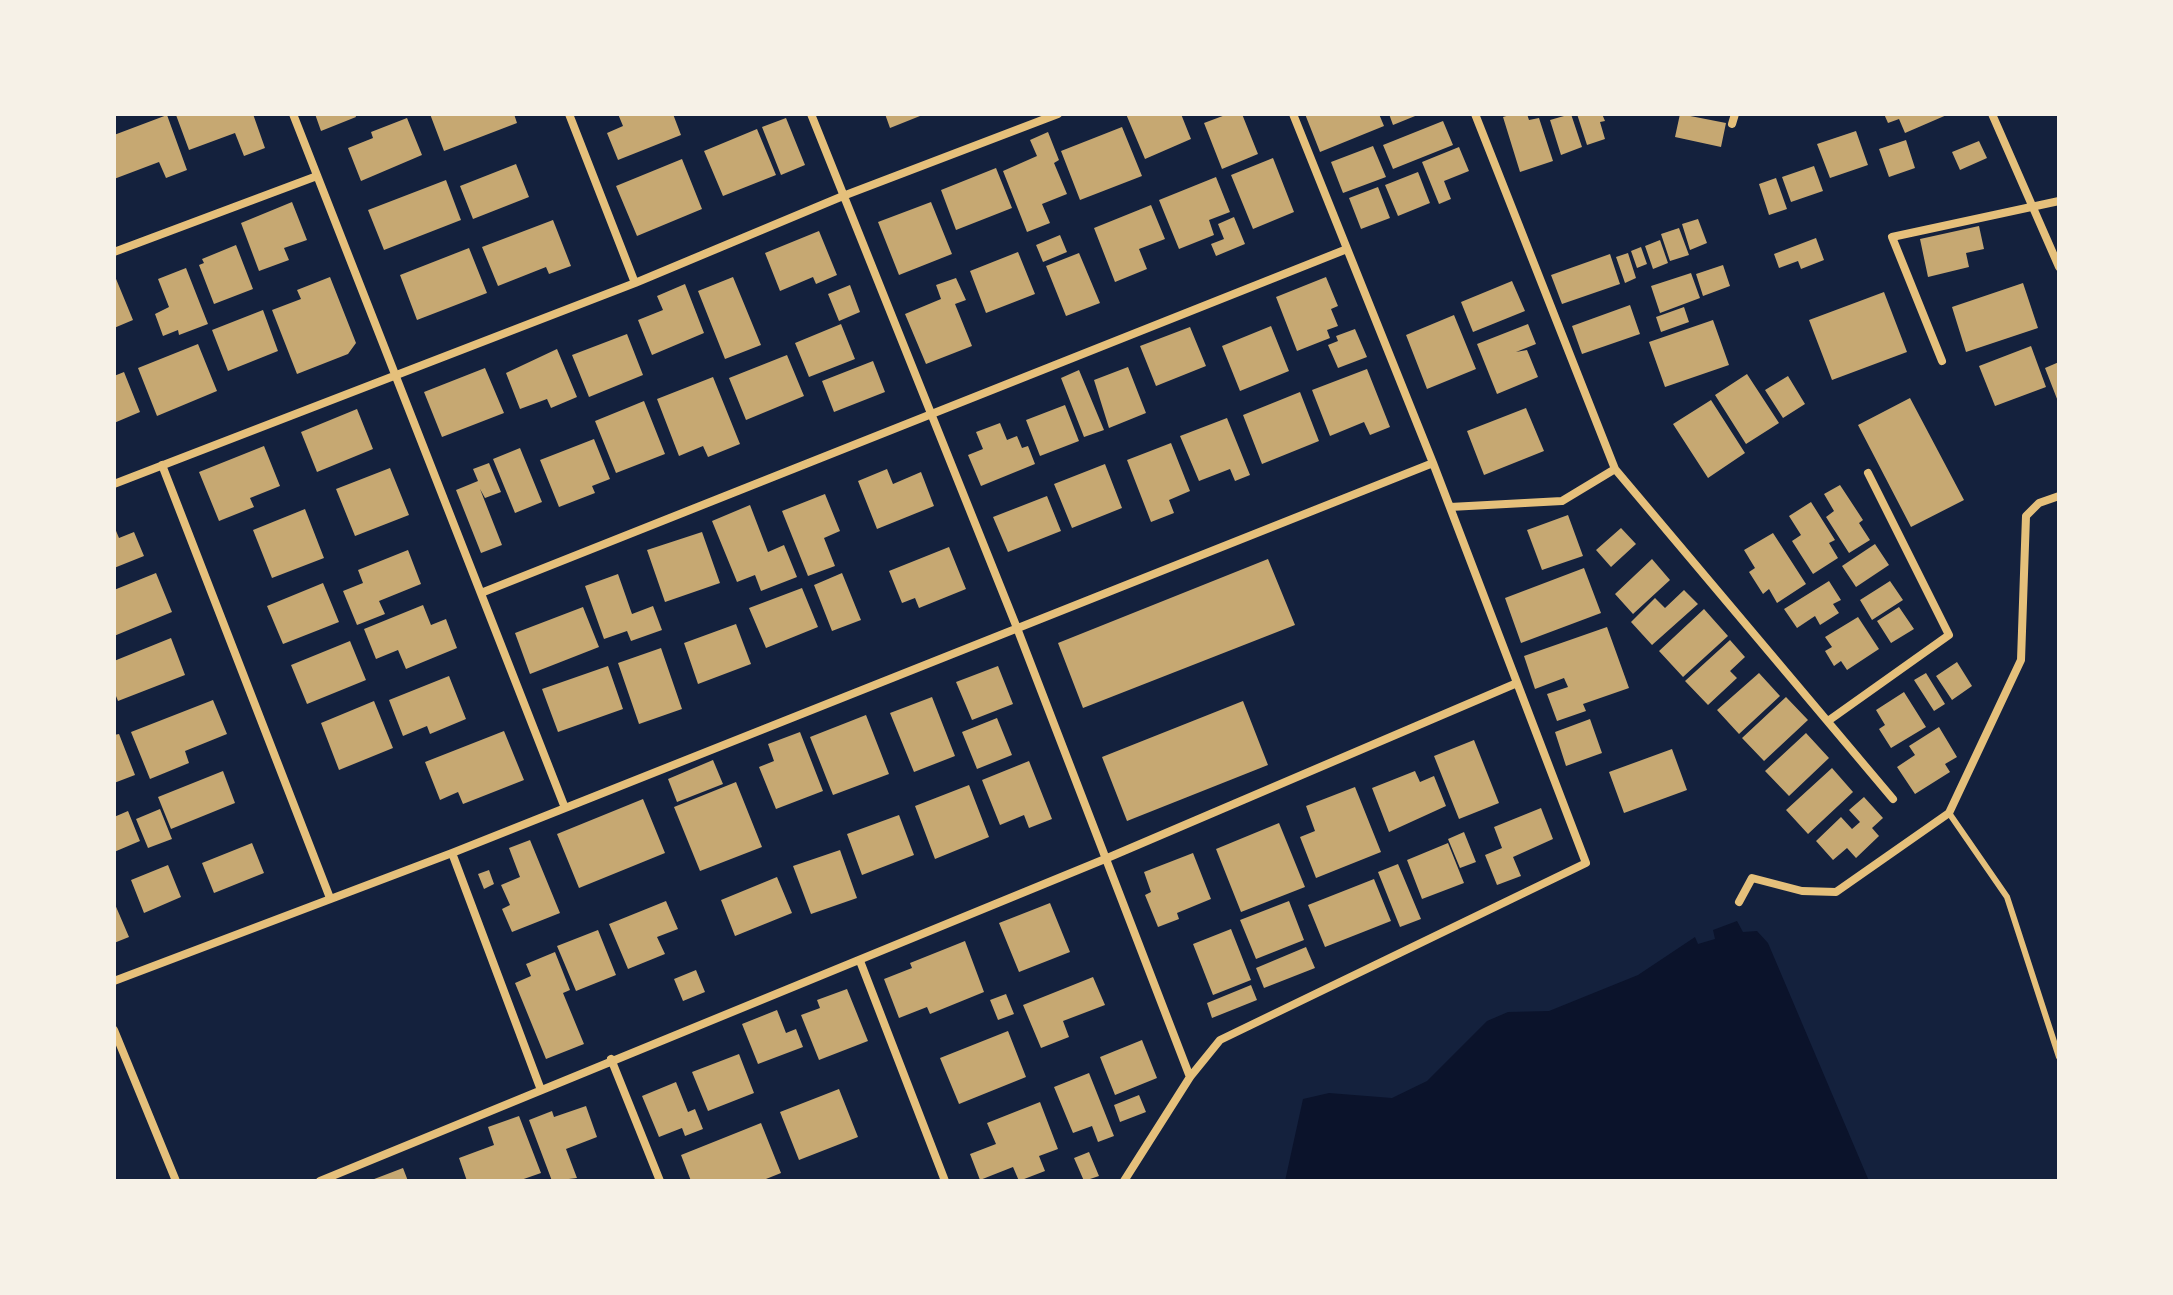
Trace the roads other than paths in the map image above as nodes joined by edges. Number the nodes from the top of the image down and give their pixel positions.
1 (293, 114) edge
2 (569, 114) edge
3 (811, 114) edge
4 (1293, 114) edge
5 (1475, 114) edge
6 (1992, 114) edge
7 (1055, 115) edge
8 (317, 176) junction
9 (843, 196) junction
10 (2059, 201) edge
11 (2035, 206) junction
12 (1347, 249) junction
13 (114, 252) edge
14 (2059, 267) edge
15 (635, 283) junction
16 (1942, 361) dead end
17 (396, 376) junction
18 (930, 413) junction
19 (1433, 463) junction
20 (162, 465) junction
21 (1615, 469) junction
22 (1868, 473) dead end
23 (114, 484) edge
24 (2059, 496) edge
25 (1450, 507) junction
26 (481, 593) junction
27 (1017, 628) junction
28 (1517, 683) junction
29 (1828, 721) junction
30 (1893, 799) dead end
31 (565, 808) junction
32 (1949, 813) junction
33 (452, 853) junction
34 (1105, 859) junction
35 (330, 898) junction
36 (1739, 902) dead end
37 (860, 961) junction
38 (114, 981) edge
39 (114, 1030) edge
40 (2059, 1057) edge
41 (611, 1059) junction
42 (1190, 1077) junction
43 (541, 1090) junction
44 (176, 1181) edge
45 (320, 1181) edge
46 (660, 1181) edge
47 (945, 1181) edge
48 (1124, 1181) edge

1 - 8 street
2 - 15 street
3 - 9 street
4 - 12 street
5 - 21 street
6 - 11 street
7 - 9 street
8 - 13 street
8 - 17 street
9 - 15 street
9 - 18 street
10 - 11 street
11 - 14 street
11 - 16 street
12 - 18 street
12 - 19 street
15 - 17 street
17 - 20 street
17 - 26 street
18 - 26 street
18 - 27 street
19 - 25 street
19 - 27 street
20 - 23 street
20 - 35 street
21 - 25 street
21 - 29 street
22 - 29 street
24 - 32 street
25 - 28 street
26 - 31 street
27 - 31 street
27 - 34 street
28 - 34 street
28 - 42 street
29 - 30 street
31 - 33 street
32 - 36 street
32 - 40 lane
33 - 35 street
33 - 43 street
34 - 37 street
34 - 42 street
35 - 38 street
37 - 41 street
37 - 47 street
39 - 44 street
41 - 43 street
41 - 46 street
42 - 48 street
43 - 45 street

